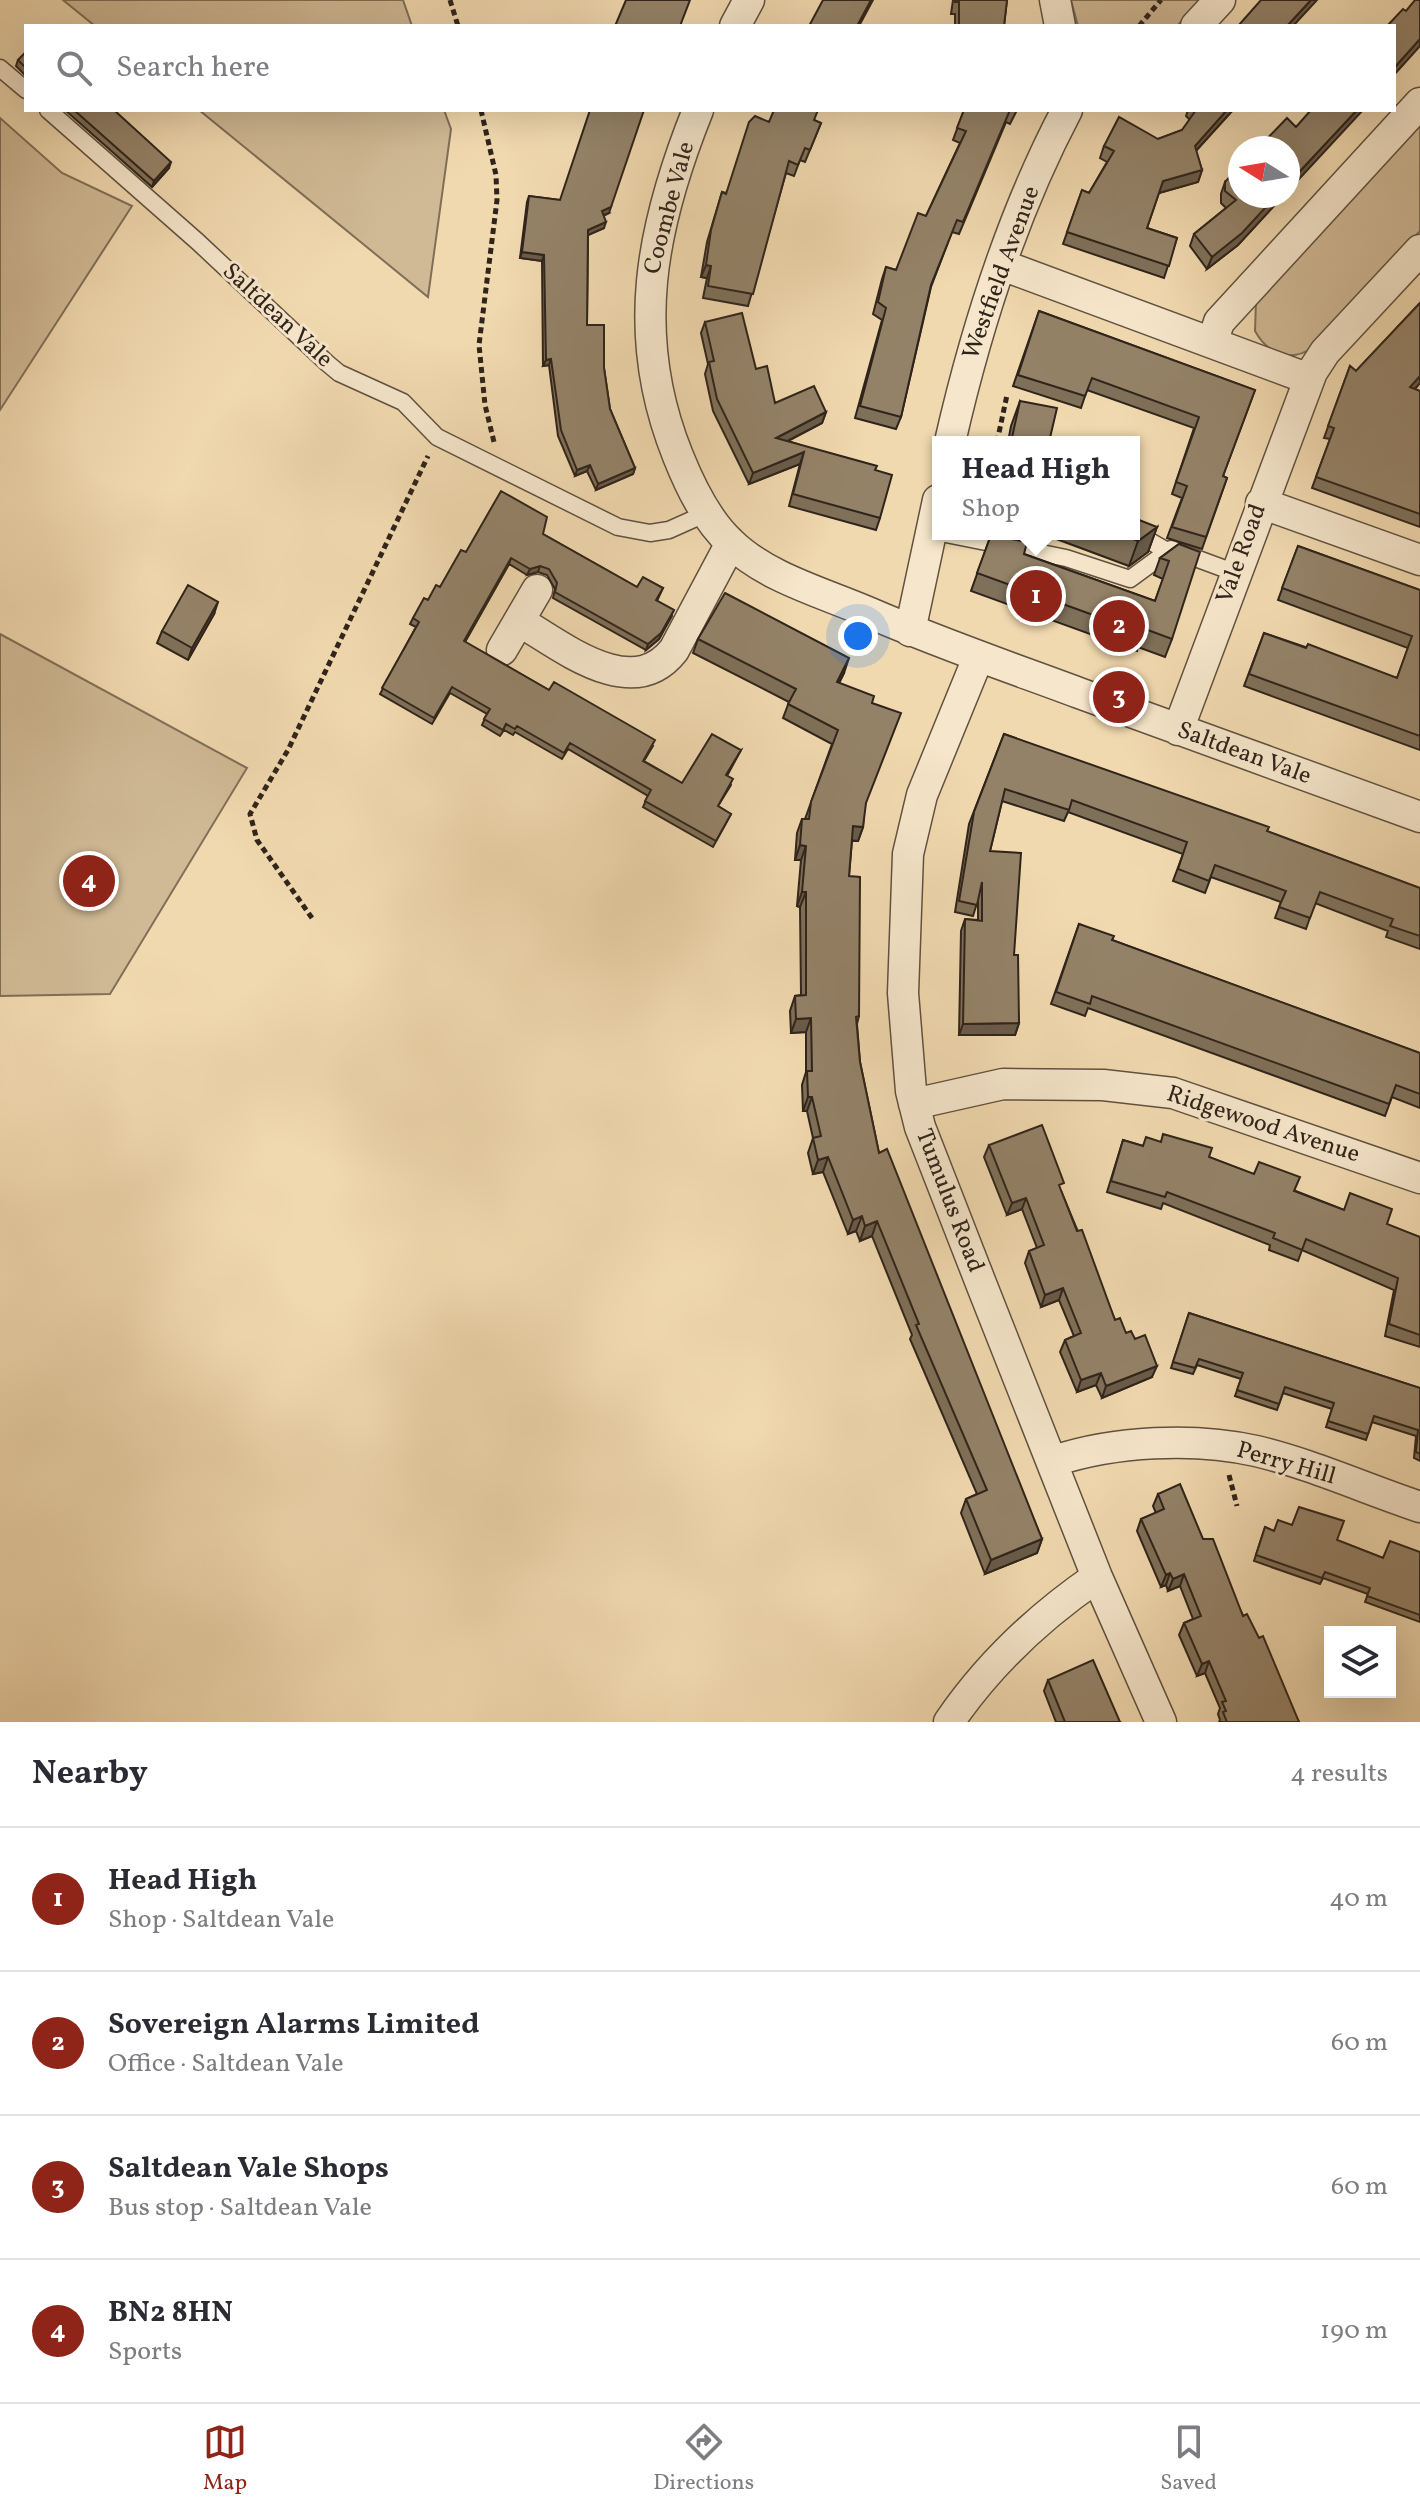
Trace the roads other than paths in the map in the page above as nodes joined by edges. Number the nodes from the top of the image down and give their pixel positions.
1 (749, 0) edge
2 (1055, 0) edge
3 (1220, 0) edge
4 (736, 24) edge
5 (1060, 24) edge
6 (1198, 24) edge
7 (0, 68) edge
8 (24, 88) edge
9 (1420, 103) edge
10 (50, 112) edge
11 (697, 112) edge
12 (1066, 112) edge
13 (1420, 250) edge
14 (1002, 265) junction
15 (1213, 341) junction
16 (1309, 379) junction
17 (952, 436) edge
18 (1261, 503) junction
19 (707, 513) junction
20 (1140, 535) edge
21 (936, 540) edge
22 (977, 540) edge
23 (731, 543) junction
24 (1167, 551) junction
25 (1420, 560) edge
26 (1236, 573) junction
27 (537, 590) dead end
28 (519, 621) junction
29 (910, 631) junction
30 (502, 650) dead end
31 (978, 658) junction
32 (1178, 730) junction
33 (1420, 817) edge
34 (914, 1104) junction
35 (1420, 1178) edge
36 (1054, 1461) junction
37 (1420, 1507) edge
38 (1097, 1577) junction
39 (949, 1722) edge
40 (1161, 1722) edge

1 - 4 street
2 - 5 street
3 - 6 street
7 - 8 lane
9 - 15 street
10 - 19 lane, Saltdean Vale
11 - 19 street, Coombe Vale
12 - 14 street, Westfield Avenue
13 - 16 street, Vale Road
14 - 15 street
14 - 17 street, Westfield Avenue
15 - 16 street
16 - 18 street, Vale Road
18 - 25 street
18 - 26 street, Vale Road
19 - 23 street, Coombe Vale
20 - 24 lane
21 - 29 street
22 - 24 lane
23 - 28 street
23 - 29 street, Coombe Vale
24 - 26 lane
26 - 32 street, Vale Road
27 - 28 street
28 - 30 street
29 - 31 street, Coombe Vale
31 - 32 street, Saltdean Vale
31 - 34 street, Tumulus Road
32 - 33 street, Saltdean Vale
34 - 35 street, Ridgewood Avenue
34 - 36 street, Tumulus Road
36 - 37 street, Perry Hill
36 - 38 street, Tumulus Road
38 - 39 street
38 - 40 street, Tumulus Road

